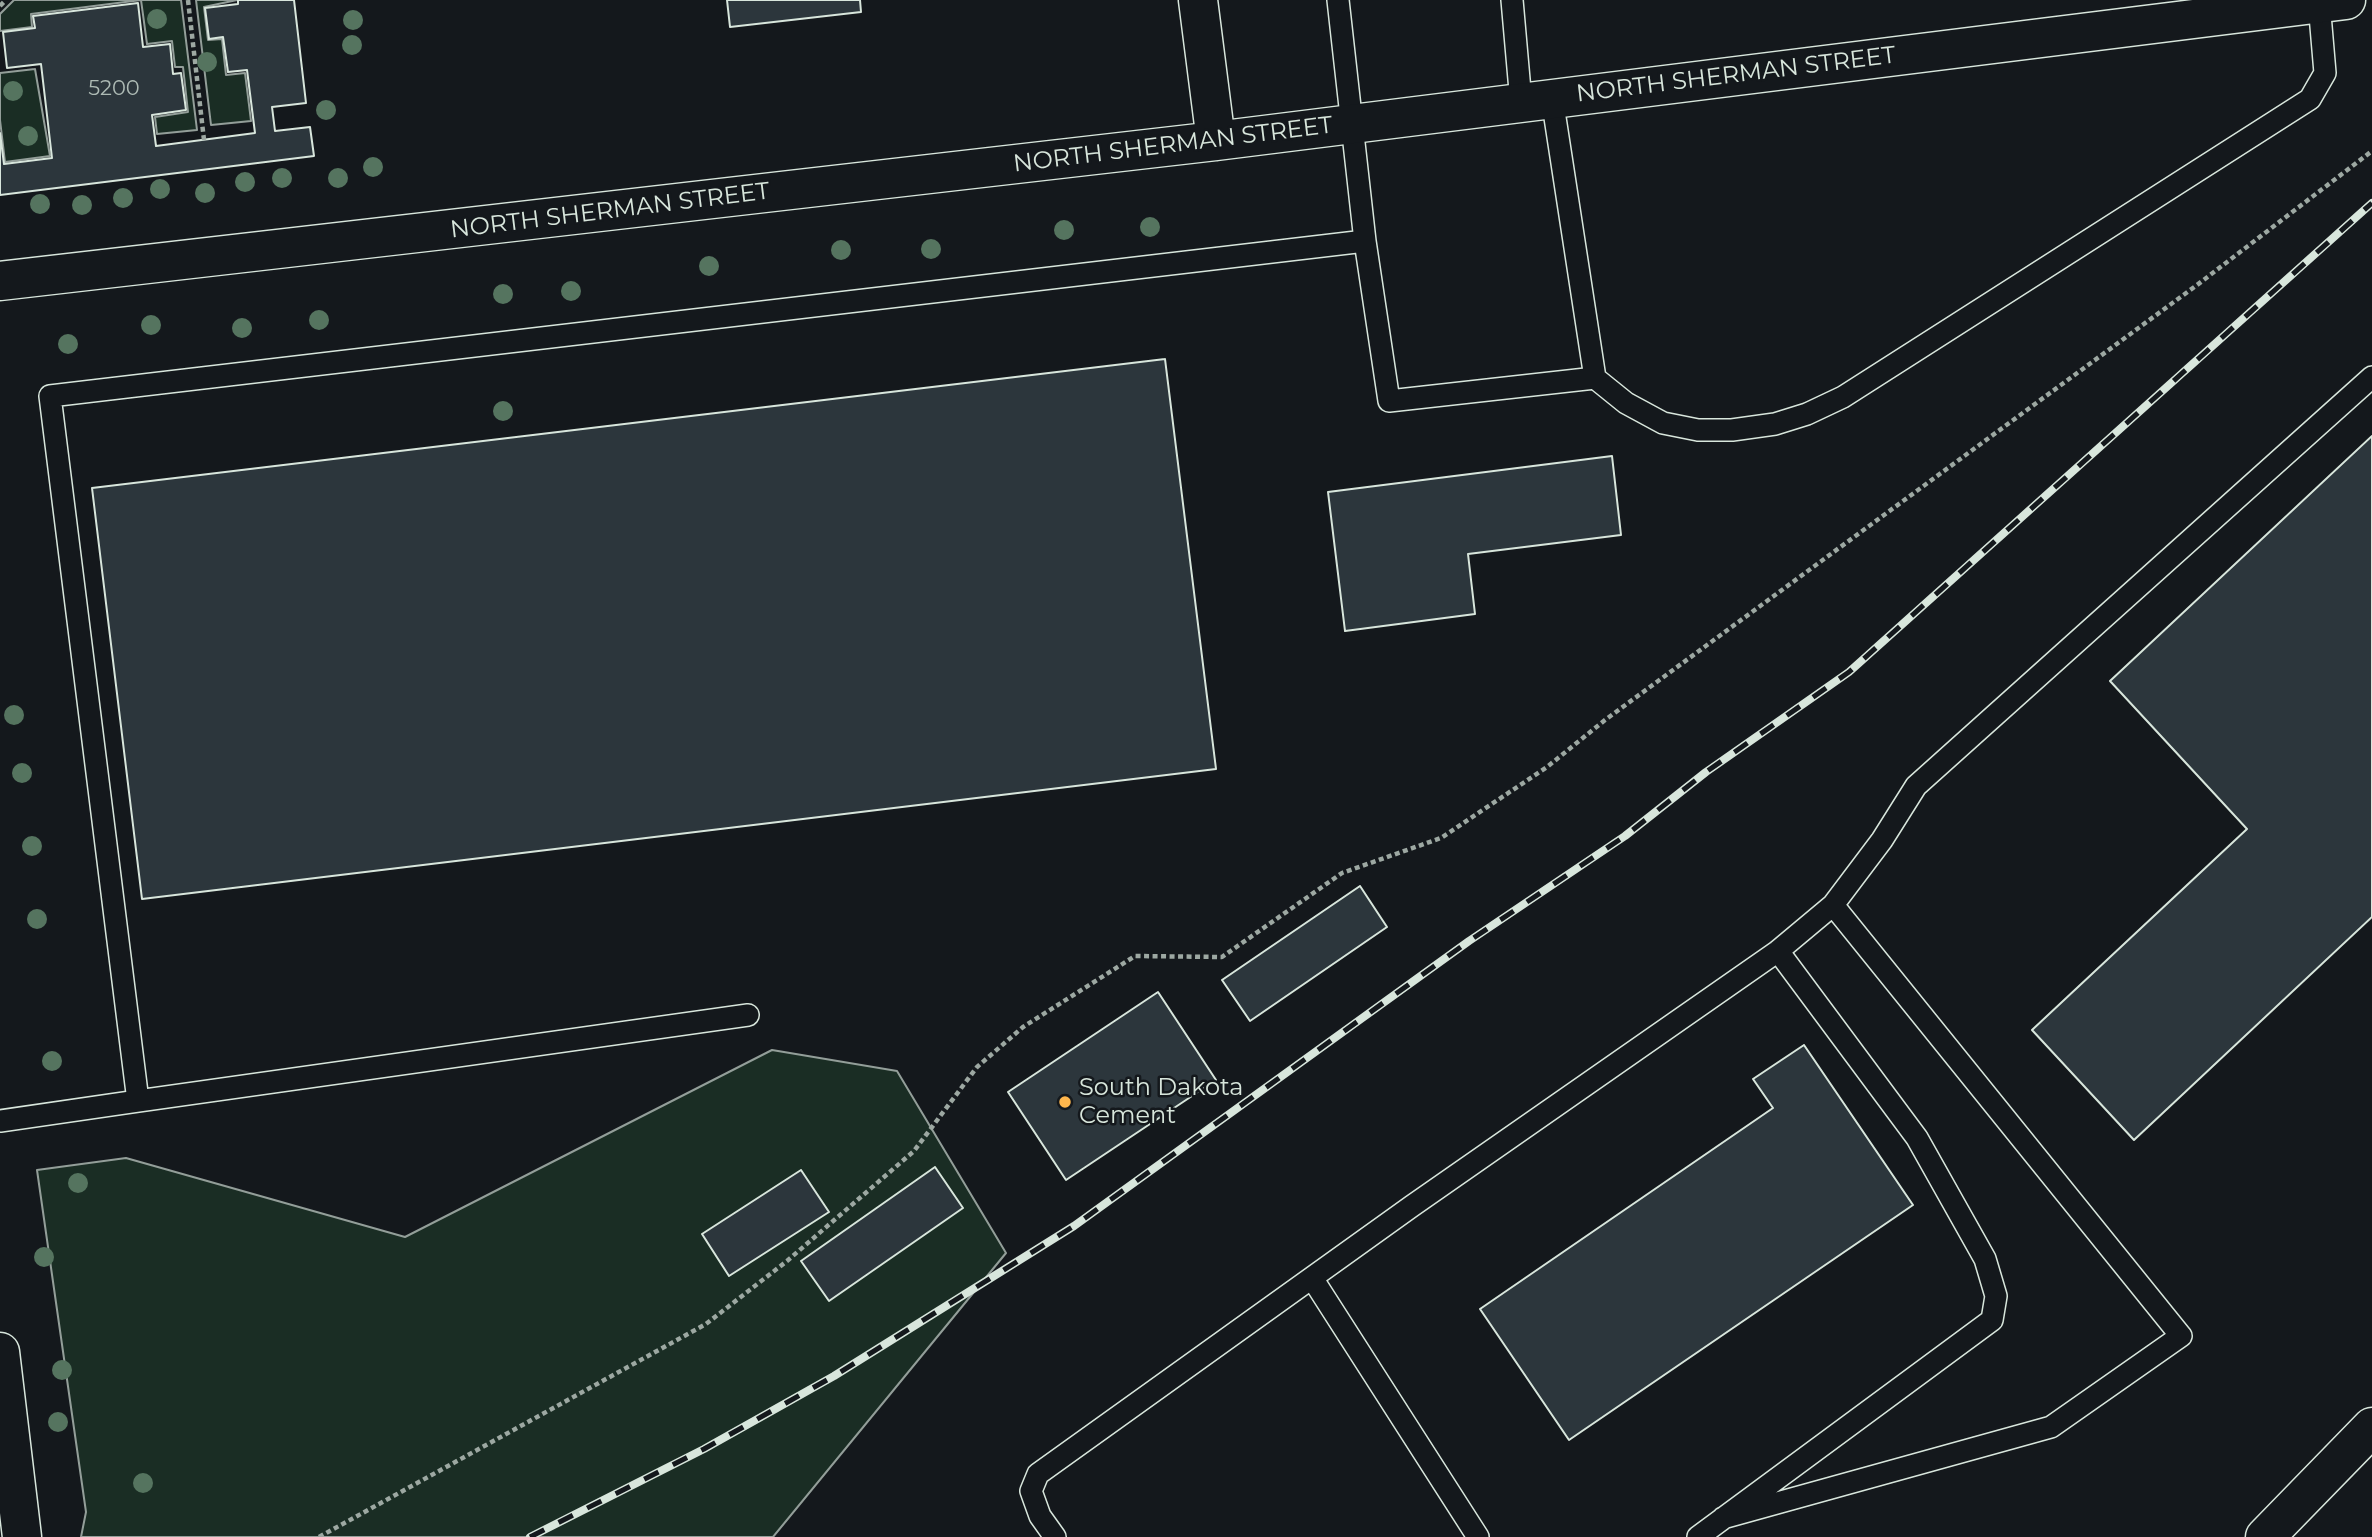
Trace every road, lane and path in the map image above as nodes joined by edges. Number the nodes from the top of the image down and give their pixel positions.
1 (6, 0) edge
2 (188, 0) edge
3 (1198, 0) edge
4 (1338, 0) edge
5 (1512, 0) edge
6 (2333, 2) edge
7 (2271, 5) edge
8 (0, 6) edge
9 (1537, 100) junction
10 (1351, 124) junction
11 (204, 140) dead end
12 (1216, 141) junction
13 (2372, 150) edge
14 (1365, 241) junction
15 (0, 281) edge
16 (2372, 377) edge
17 (1595, 378) junction
18 (1833, 905) junction
19 (1778, 951) junction
20 (748, 1015) dead end
21 (138, 1101) junction
22 (0, 1121) edge
23 (1312, 1278) junction
24 (0, 1352) edge
25 (2368, 1438) edge
26 (1723, 1518) junction
27 (22, 1537) edge
28 (319, 1537) edge
29 (1055, 1537) edge
30 (1478, 1537) edge
31 (1698, 1537) edge
32 (2265, 1537) edge

1 - 8 path
2 - 11 path
3 - 12 street
4 - 10 lane
5 - 9 lane
6 - 7 street, NORTH SHERMAN STREET
6 - 17 lane
7 - 9 street, NORTH SHERMAN STREET
9 - 10 street, NORTH SHERMAN STREET
9 - 17 lane
10 - 12 street, NORTH SHERMAN STREET
10 - 14 lane
12 - 15 street, NORTH SHERMAN STREET
13 - 28 path
14 - 17 lane
14 - 21 lane
16 - 18 lane
18 - 19 lane
18 - 26 lane
19 - 23 lane
19 - 26 lane
20 - 21 lane
21 - 22 lane
23 - 29 lane
23 - 30 lane
24 - 27 street
25 - 32 street
26 - 31 lane

